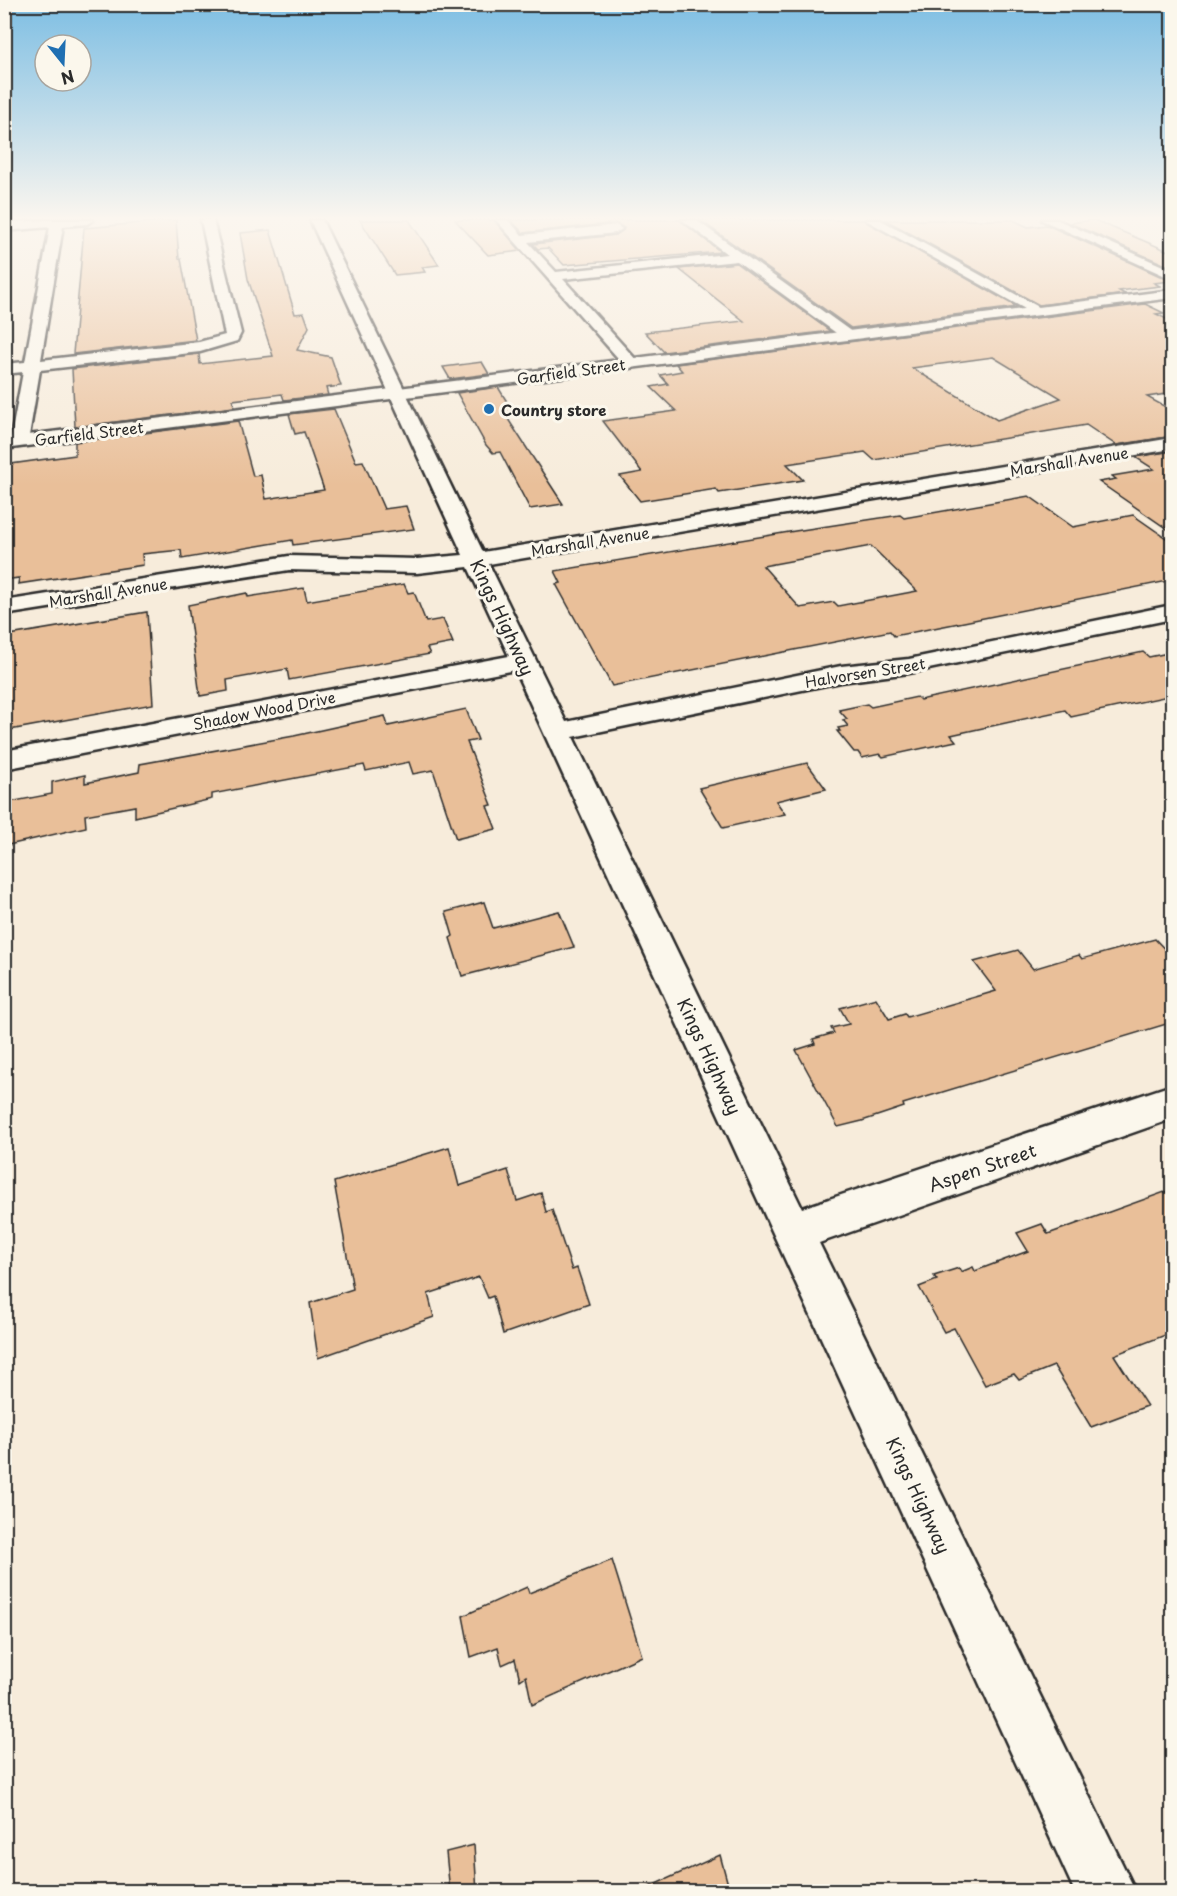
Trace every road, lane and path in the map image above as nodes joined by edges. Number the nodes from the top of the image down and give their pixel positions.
1 (41, 308) edge
2 (227, 308) edge
3 (358, 308) edge
4 (583, 308) edge
5 (811, 308) edge
6 (1034, 308) edge
7 (1059, 308) edge
8 (1039, 311) junction
9 (848, 335) junction
10 (631, 363) junction
11 (31, 366) junction
12 (4, 369) edge
13 (399, 395) junction
14 (12, 443) edge
15 (1173, 443) edge
16 (476, 560) junction
17 (4, 608) edge
18 (1173, 612) edge
19 (524, 661) junction
20 (557, 732) junction
21 (4, 760) edge
22 (1173, 1102) edge
23 (792, 1232) junction
24 (1106, 1892) edge

1 - 11 street
2 - 11 street
3 - 13 street, Kings Highway
4 - 10 street
5 - 9 street
6 - 8 street
7 - 8 street, Garfield Street
8 - 9 street, Garfield Street
9 - 10 street, Garfield Street
10 - 13 street, Garfield Street
11 - 12 street
11 - 14 street
13 - 14 street, Garfield Street
13 - 16 street, Kings Highway
15 - 16 street, Marshall Avenue
16 - 17 street, Marshall Avenue
16 - 19 street, Kings Highway
18 - 20 street, Halvorsen Street
19 - 20 street, Kings Highway
19 - 21 street, Shadow Wood Drive
20 - 23 street, Kings Highway
22 - 23 street, Aspen Street
23 - 24 street, Kings Highway

